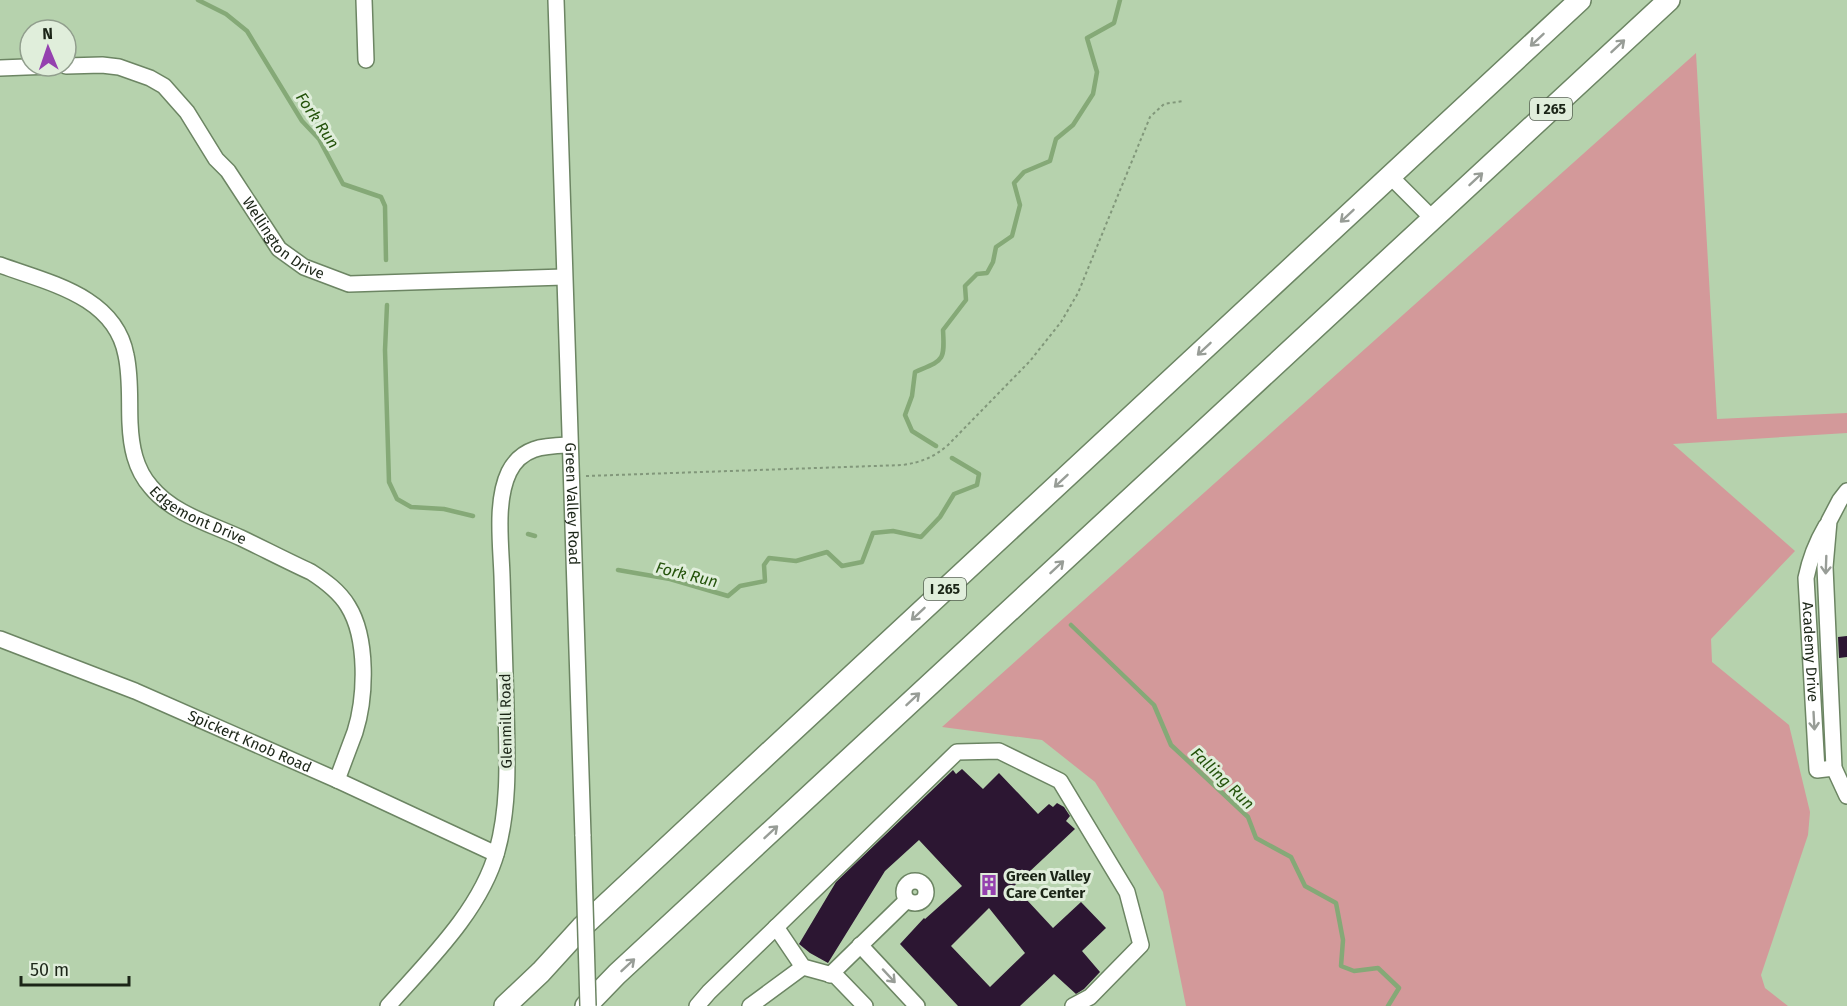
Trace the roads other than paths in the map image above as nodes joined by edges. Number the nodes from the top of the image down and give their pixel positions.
1 (364, 0) edge
2 (556, 0) edge
3 (1580, 0) edge
4 (1669, 0) edge
5 (366, 60) dead end
6 (78, 66) edge
7 (18, 67) edge
8 (0, 68) edge
9 (1390, 176) junction
10 (1433, 219) junction
11 (0, 266) edge
12 (564, 277) junction
13 (570, 445) junction
14 (1847, 491) edge
15 (1829, 521) junction
16 (0, 639) edge
17 (1834, 768) junction
18 (337, 780) junction
19 (1847, 796) edge
20 (496, 854) junction
21 (907, 900) dead end
22 (776, 927) junction
23 (860, 945) junction
24 (803, 967) junction
25 (830, 975) junction
26 (388, 1006) edge
27 (505, 1006) edge
28 (587, 1006) edge
29 (697, 1006) edge
30 (750, 1006) edge
31 (865, 1006) edge
32 (917, 1006) edge
33 (1073, 1006) edge

1 - 5 street
2 - 12 street, Green Valley Road
3 -> 9 highway, I 265
10 -> 4 highway, I 265
6 - 12 street, Wellington Drive
7 - 8 street
9 - 10 street
9 -> 27 highway, I 265
28 -> 10 highway, I 265
11 - 18 street, Edgemont Drive
12 - 13 street, Green Valley Road
13 - 20 street, Glenmill Road
13 - 28 street, Green Valley Road, bridge
14 - 15 street, Academy Drive
15 -> 17 street, Academy Drive
15 -> 17 street, Academy Drive
16 - 18 street, Spickert Knob Road
17 - 19 street, Academy Drive
18 - 20 street, Spickert Knob Road
20 - 26 street, Glenmill Road
21 - 23 street
22 - 24 street
22 - 29 street
22 - 33 street
23 - 25 street
23 -> 32 street
24 - 25 street
24 - 30 street
25 - 31 street

